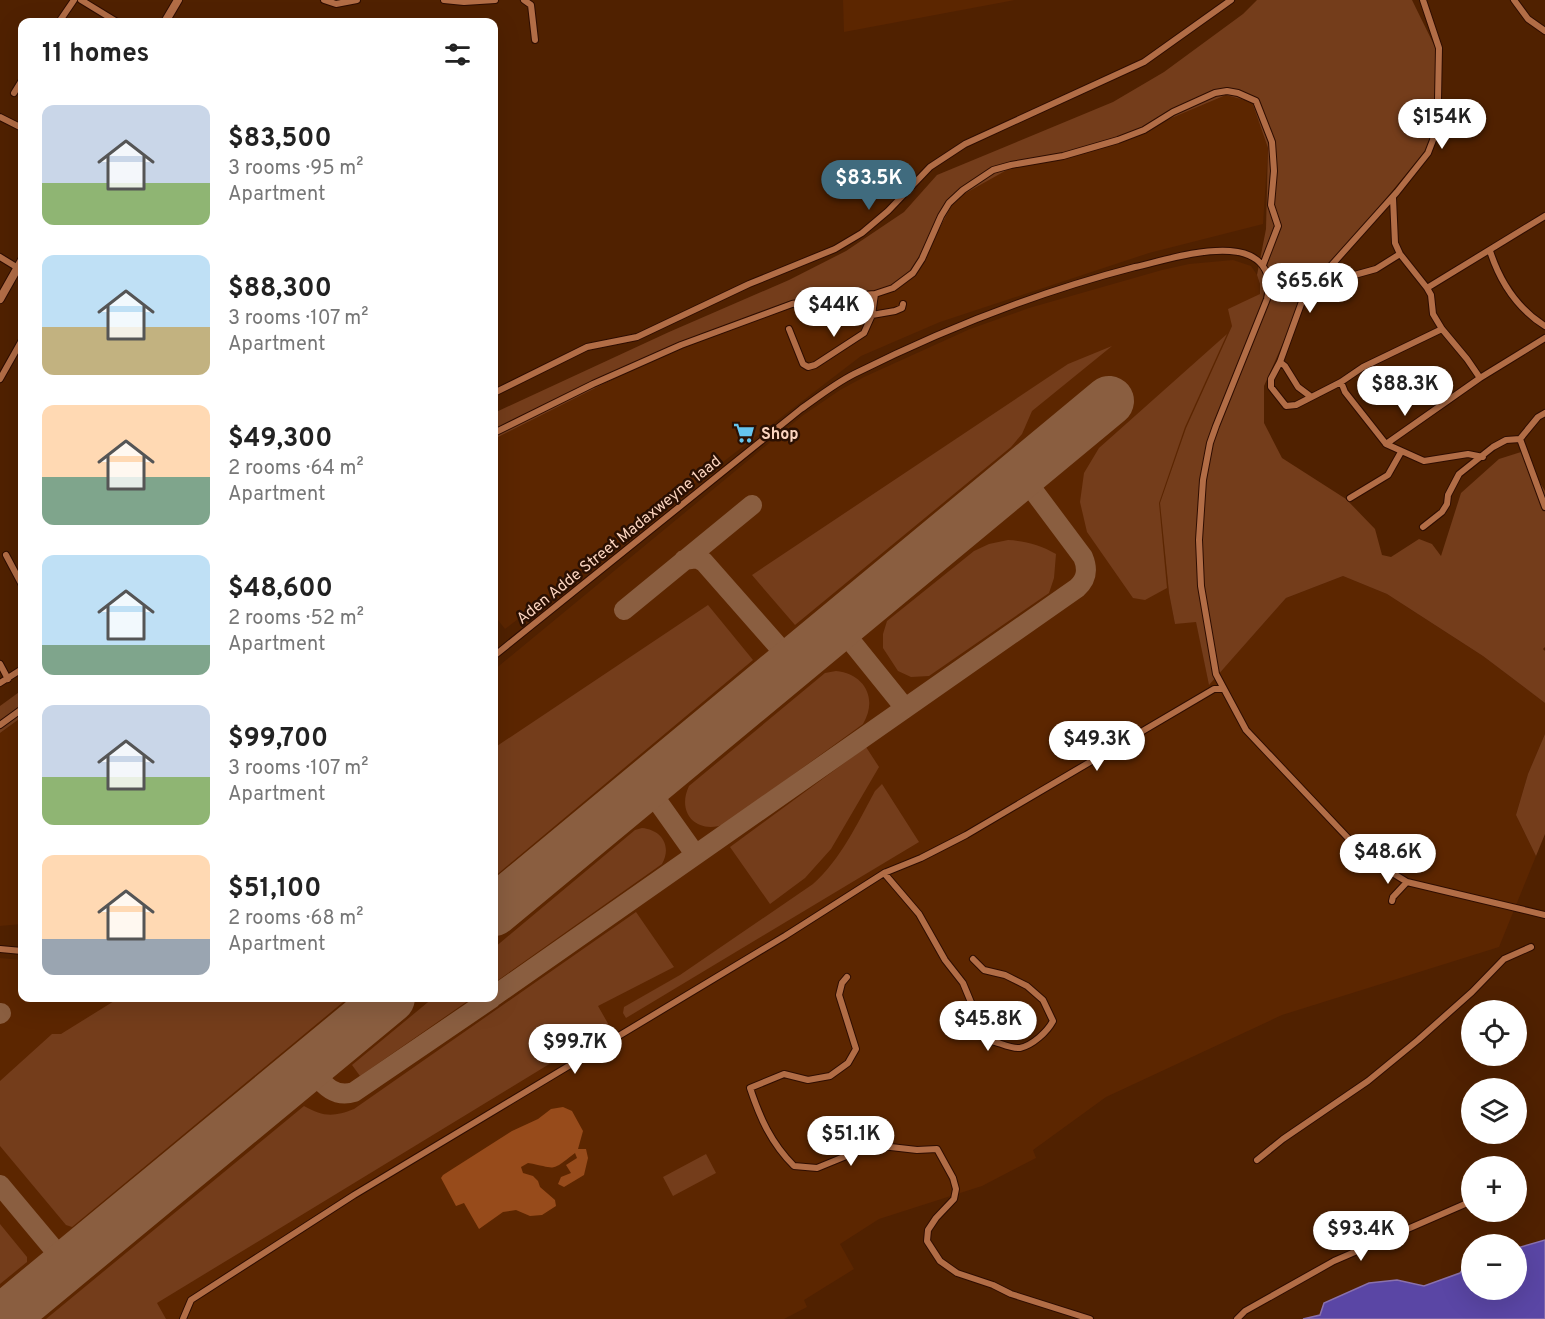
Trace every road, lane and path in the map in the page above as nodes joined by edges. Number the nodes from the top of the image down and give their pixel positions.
1 (74, 0) edge
2 (81, 0) edge
3 (178, 0) edge
4 (324, 0) edge
5 (357, 0) edge
6 (444, 0) edge
7 (495, 0) edge
8 (524, 0) edge
9 (1231, 0) edge
10 (1423, 0) edge
11 (1514, 0) edge
12 (62, 18) edge
13 (110, 18) edge
14 (167, 18) edge
15 (1545, 31) edge
16 (535, 40) dead end
17 (18, 86) edge
18 (14, 93) dead end
19 (0, 117) edge
20 (18, 126) edge
21 (1393, 198) junction
22 (1545, 216) edge
23 (1490, 251) junction
24 (1400, 254) junction
25 (0, 257) edge
26 (18, 263) edge
27 (1263, 266) junction
28 (18, 268) edge
29 (1315, 286) junction
30 (1427, 288) junction
31 (875, 294) junction
32 (0, 299) edge
33 (903, 304) dead end
34 (872, 315) junction
35 (1545, 326) edge
36 (789, 328) dead end
37 (1442, 329) junction
38 (1545, 338) edge
39 (18, 347) edge
40 (1280, 362) junction
41 (1480, 378) junction
42 (0, 379) edge
43 (1341, 382) junction
44 (498, 391) edge
45 (1310, 396) junction
46 (1545, 413) edge
47 (498, 431) edge
48 (1520, 439) junction
49 (1386, 444) junction
50 (1401, 452) junction
51 (1483, 457) junction
52 (1350, 498) dead end
53 (1545, 507) edge
54 (1424, 527) dead end
55 (6, 555) dead end
56 (18, 578) edge
57 (498, 653) edge
58 (0, 664) edge
59 (18, 672) edge
60 (8, 679) junction
61 (0, 683) edge
62 (1223, 689) junction
63 (18, 712) edge
64 (0, 726) edge
65 (884, 873) junction
66 (1407, 882) junction
67 (1392, 901) dead end
68 (1545, 915) edge
69 (1531, 947) dead end
70 (0, 949) edge
71 (18, 951) edge
72 (974, 959) dead end
73 (847, 977) dead end
74 (1257, 1160) dead end
75 (1461, 1206) edge
76 (183, 1319) edge
77 (1090, 1319) edge
78 (1237, 1319) edge

1 - 12 street
2 - 13 street
3 - 14 main road
4 - 5 street
6 - 7 street
8 - 16 street
9 - 44 street
10 - 21 street
11 - 15 street
17 - 18 street
19 - 20 street
21 - 24 street
21 - 29 street
22 - 23 street
23 - 30 street
23 - 35 street
24 - 29 street
24 - 30 street
25 - 26 street
27 - 31 street
27 - 57 street, Aden Adde Street Madaxweyne 1aad
27 - 62 street
28 - 32 main road
29 - 40 street
30 - 37 street
31 - 34 street
31 - 47 street
33 - 34 street
34 - 36 street
37 - 41 street
37 - 43 street
38 - 41 street
39 - 42 street
40 - 45 street
40 - 45 street
41 - 49 street
43 - 45 street
43 - 49 street
46 - 48 street
48 - 51 street
48 - 53 street
49 - 50 street
50 - 51 street
50 - 52 street
51 - 54 street
55 - 56 street
58 - 60 street
59 - 60 street
60 - 61 street
62 - 65 street
62 - 66 street
63 - 64 street
65 - 72 street
65 - 76 street
66 - 67 street
66 - 68 street
69 - 74 street
70 - 71 street
73 - 77 street
75 - 78 street

